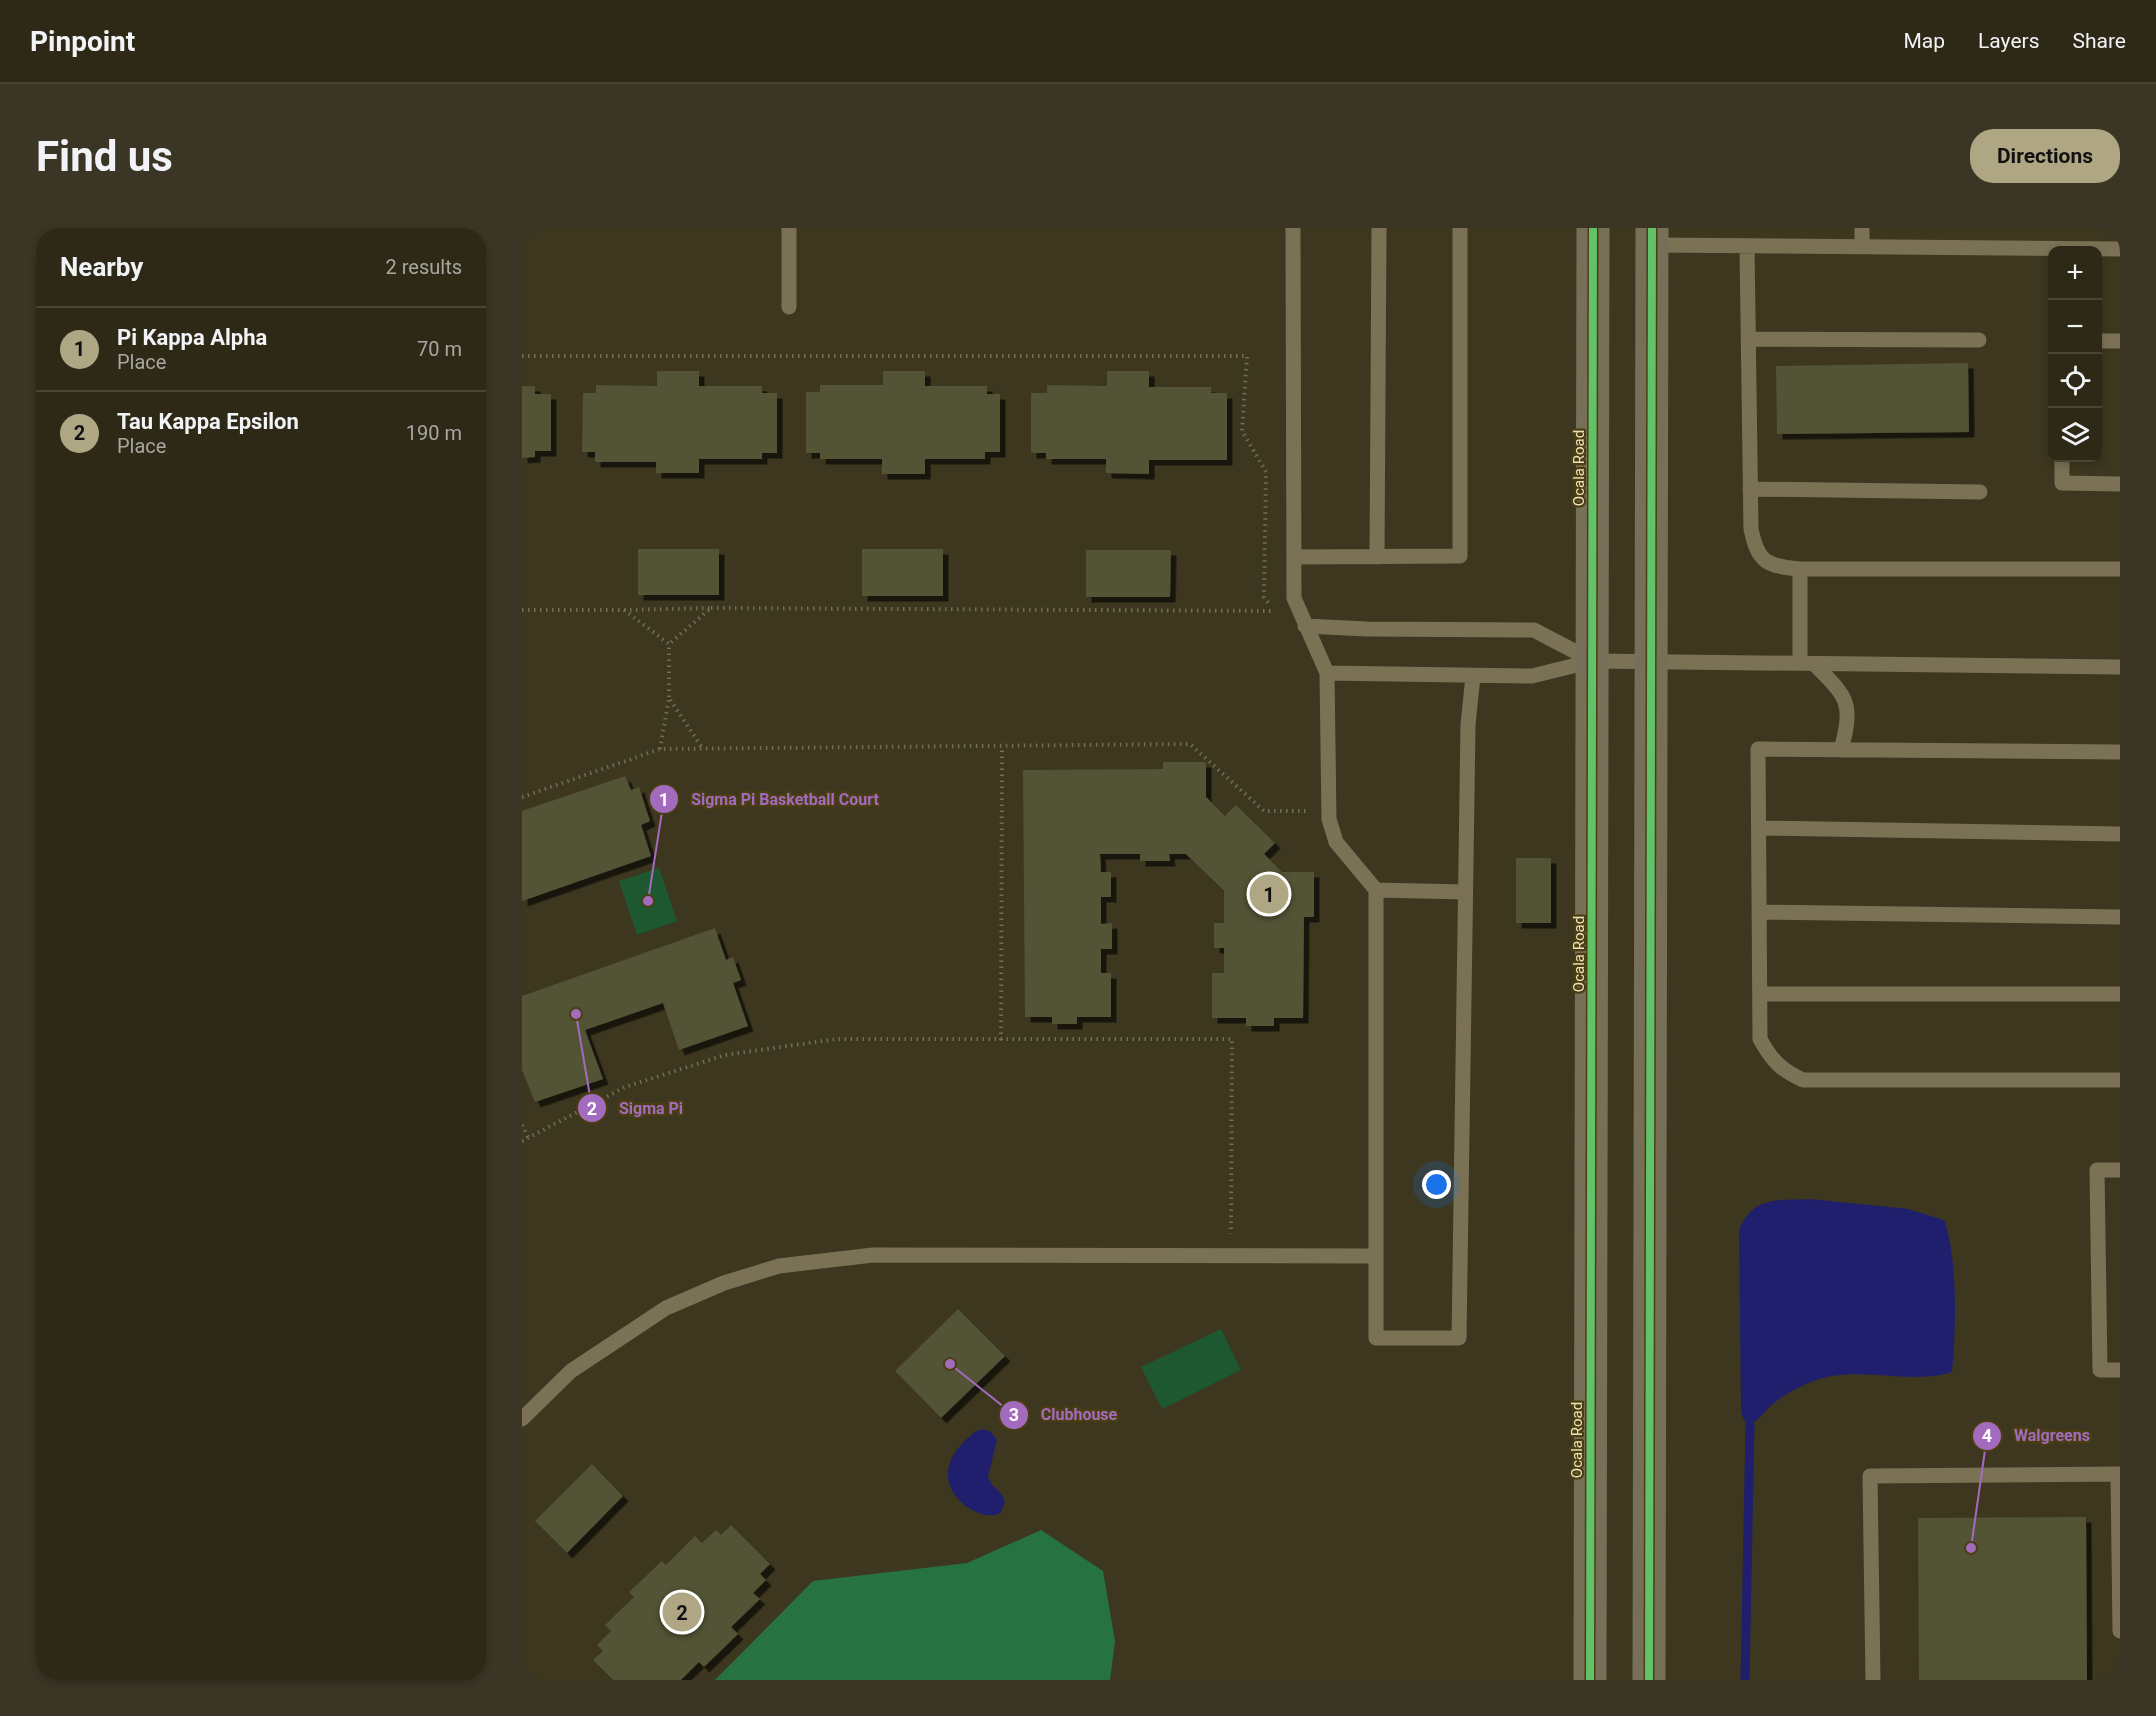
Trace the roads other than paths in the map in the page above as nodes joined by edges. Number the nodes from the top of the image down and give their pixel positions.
1 (789, 228) edge
2 (1293, 228) edge
3 (1379, 228) edge
4 (1460, 228) edge
5 (1593, 228) edge
6 (1862, 228) edge
7 (1652, 237) edge
8 (1747, 246) junction
9 (1862, 247) junction
10 (2120, 249) edge
11 (789, 307) dead end
12 (1748, 339) junction
13 (1979, 340) dead end
14 (2102, 341) edge
15 (2120, 341) edge
16 (2062, 462) edge
17 (2120, 484) edge
18 (1750, 489) junction
19 (1980, 492) dead end
20 (1294, 557) junction
21 (1377, 557) junction
22 (1800, 569) junction
23 (2120, 569) edge
24 (1305, 626) junction
25 (1593, 661) junction
26 (1651, 662) junction
27 (1807, 663) junction
28 (2120, 666) edge
29 (1327, 674) junction
30 (1473, 676) junction
31 (1841, 750) junction
32 (2120, 752) edge
33 (1759, 828) junction
34 (2120, 834) edge
35 (1376, 890) junction
36 (1465, 892) junction
37 (1759, 912) junction
38 (2120, 917) edge
39 (1760, 994) junction
40 (2120, 994) edge
41 (2120, 1080) edge
42 (2120, 1170) edge
43 (1376, 1256) junction
44 (2120, 1370) edge
45 (522, 1419) edge
46 (2119, 1474) edge
47 (2120, 1630) edge
48 (1590, 1680) edge
49 (1649, 1680) edge
50 (1874, 1680) edge

1 - 11 lane
2 - 20 lane
3 - 21 lane
4 - 21 lane
5 - 25 main road, Ocala Road
6 - 9 lane
7 - 8 lane
7 - 26 main road
8 - 9 lane
8 - 12 lane
9 - 10 lane
12 - 13 lane
12 - 18 lane
14 - 15 lane
16 - 17 lane
18 - 19 lane
18 - 22 lane
20 - 21 lane
20 - 24 lane
22 - 23 lane
22 - 27 lane
24 - 25 lane
24 - 29 lane
25 - 26 lane
25 - 30 lane
25 - 48 main road, Ocala Road
26 - 27 lane
26 - 49 main road
27 - 28 lane
27 - 31 lane
29 - 30 lane
29 - 35 lane
30 - 36 lane
31 - 32 lane
31 - 33 lane
33 - 34 lane
33 - 37 lane
35 - 36 lane
35 - 43 lane
36 - 43 lane
37 - 38 lane
37 - 39 lane
39 - 40 lane
39 - 41 lane
42 - 44 lane
43 - 45 lane
46 - 47 lane
46 - 50 lane

